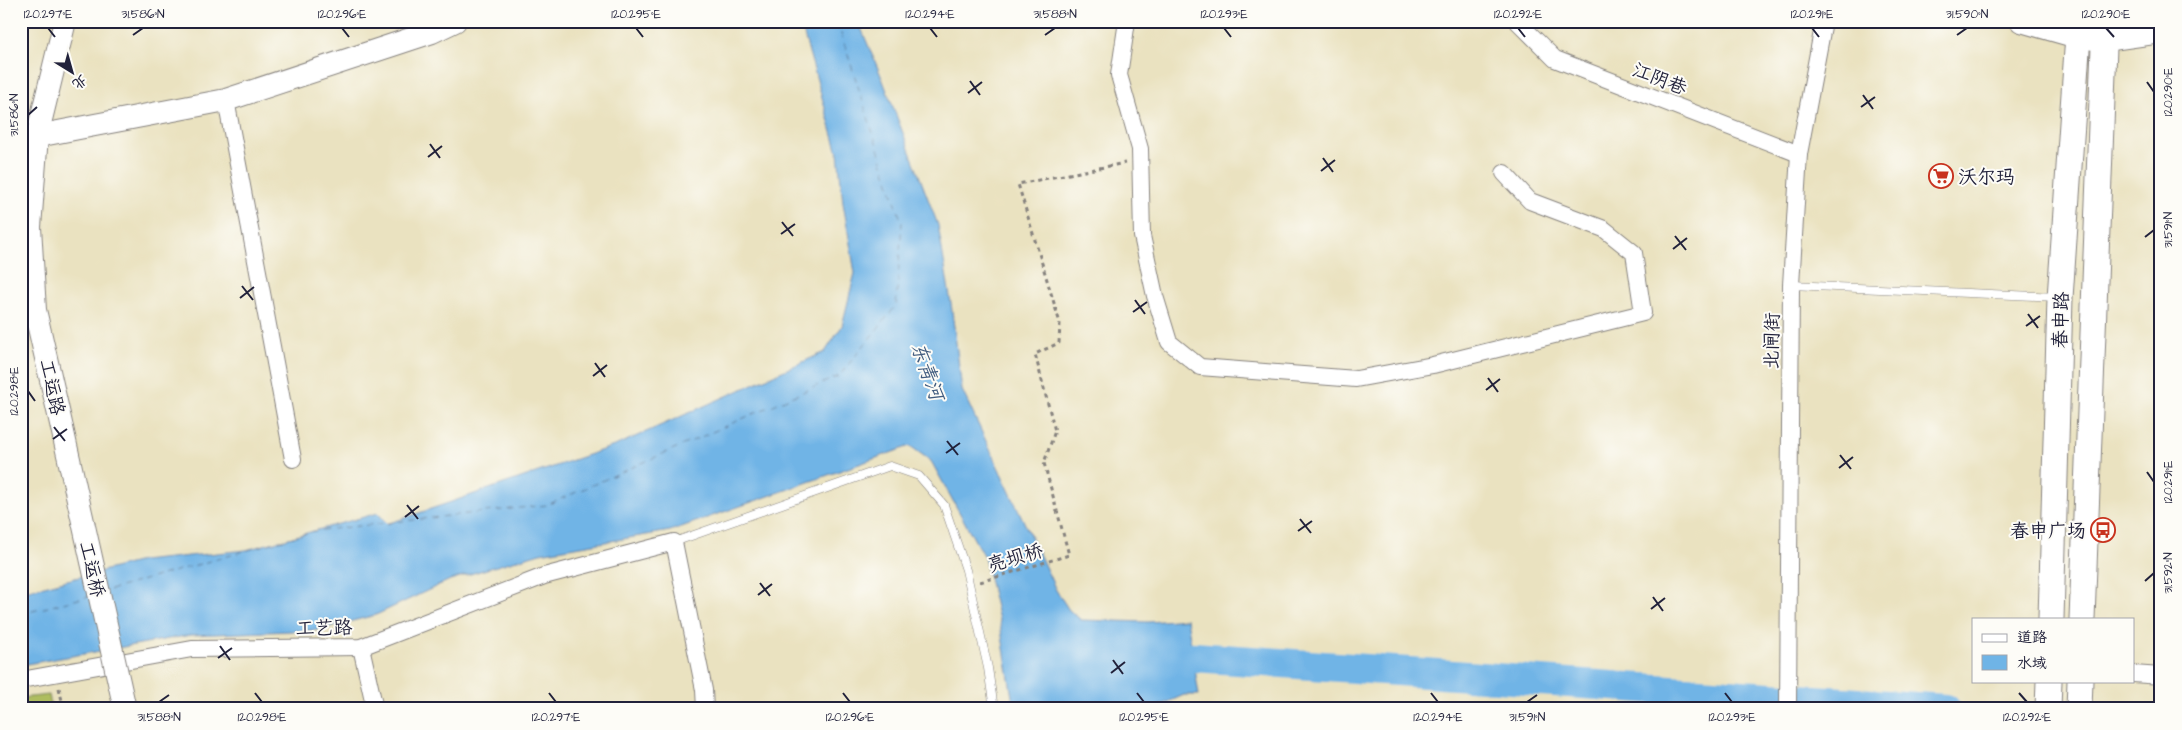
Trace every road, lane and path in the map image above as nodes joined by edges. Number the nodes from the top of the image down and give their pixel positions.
1 (65, 21) edge
2 (455, 21) edge
3 (1127, 21) edge
4 (1517, 21) edge
5 (1824, 21) edge
6 (2021, 21) edge
7 (2078, 29) edge
8 (2105, 31) edge
9 (2161, 32) edge
10 (226, 100) junction
11 (29, 138) edge
12 (1799, 154) junction
13 (1140, 160) junction
14 (1504, 173) dead end
15 (1791, 285) junction
16 (2060, 298) junction
17 (62, 428) joint
18 (293, 459) dead end
19 (674, 542) junction
20 (969, 584) junction
21 (2051, 618) edge
22 (2082, 618) edge
23 (361, 647) junction
24 (2134, 674) edge
25 (56, 675) junction
26 (2161, 676) edge
27 (21, 680) edge
28 (1788, 707) edge
29 (64, 709) edge
30 (125, 709) edge
31 (375, 709) edge
32 (704, 709) edge
33 (994, 709) edge

1 - 11 main road, 工运路
2 - 10 main road
3 - 13 street
4 - 12 street, 江阴巷
5 - 12 street, 北闸街
6 - 7 main road
7 - 8 main road
7 - 16 main road, 春申路
8 - 9 main road
8 - 22 main road, 春申路
10 - 11 main road
10 - 18 street
11 - 17 main road, 工运路
12 - 15 street, 北闸街
13 - 14 street
13 - 20 path, 亮坝桥
15 - 16 lane
15 - 28 street, 北闸街
16 - 21 main road, 春申路
17 - 30 main road, 工运桥, bridge
19 - 20 lane
19 - 23 street, 工艺路
19 - 32 street
20 - 33 lane
23 - 25 street, 工艺路
23 - 31 street
24 - 26 street
25 - 27 street, 工艺路
25 - 29 path

